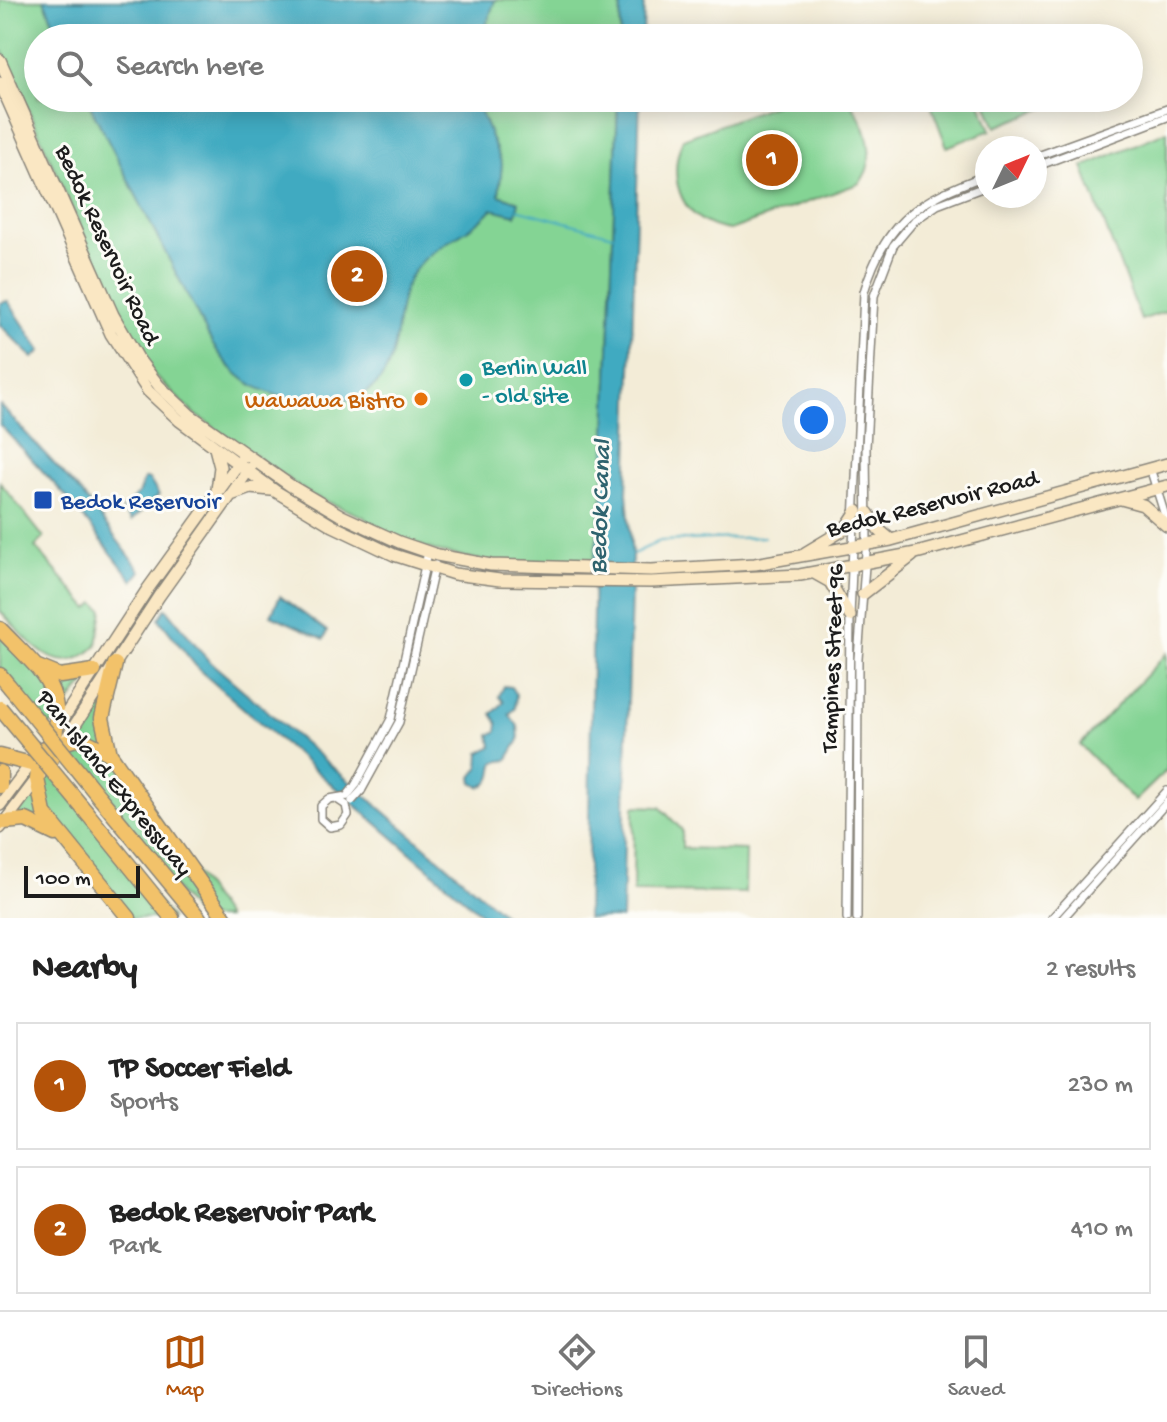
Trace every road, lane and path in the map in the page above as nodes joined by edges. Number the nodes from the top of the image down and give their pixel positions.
1 (0, 60) edge
2 (0, 83) edge
3 (1167, 109) edge
4 (1167, 117) edge
5 (1047, 153) edge
6 (1047, 162) edge
7 (975, 180) edge
8 (975, 191) edge
9 (91, 266) junction
10 (85, 278) junction
11 (214, 447) junction
12 (246, 463) junction
13 (1165, 465) edge
14 (1150, 468) junction
15 (1163, 486) edge
16 (275, 491) junction
17 (216, 494) junction
18 (231, 495) junction
19 (1114, 498) junction
20 (862, 512) junction
21 (1167, 524) edge
22 (891, 540) junction
23 (861, 546) junction
24 (432, 553) junction
25 (916, 553) junction
26 (798, 557) junction
27 (859, 562) junction
28 (429, 567) junction
29 (813, 573) junction
30 (651, 576) junction
31 (863, 594) junction
32 (850, 616) junction
33 (0, 629) edge
34 (31, 662) junction
35 (115, 664) junction
36 (94, 671) junction
37 (0, 675) edge
38 (0, 708) edge
39 (49, 749) junction
40 (110, 754) junction
41 (0, 756) edge
42 (0, 772) edge
43 (37, 779) junction
44 (0, 786) edge
45 (1167, 791) edge
46 (337, 799) junction
47 (349, 799) junction
48 (1167, 802) edge
49 (0, 805) edge
50 (348, 813) junction
51 (2, 825) edge
52 (65, 842) junction
53 (129, 918) edge
54 (172, 918) edge
55 (199, 918) edge
56 (225, 918) edge
57 (847, 918) edge
58 (857, 918) edge
59 (1052, 918) edge
60 (1063, 918) edge

1 - 9 main road, Bedok Reservoir Road
2 - 10 main road, Bedok Reservoir Road
3 - 5 street
4 - 6 street
7 - 20 street, Tampines Street 96
8 - 20 street, Tampines Street 96
9 - 10 main road
9 - 12 main road, Bedok Reservoir Road
10 - 11 main road, Bedok Reservoir Road
11 - 12 main road, Bedok Reservoir Road
11 - 17 main road
12 - 16 main road, Bedok Reservoir Road
12 - 17 main road
12 - 18 main road
12 - 24 main road, Bedok Reservoir Road
13 - 14 main road, Bedok Reservoir Road
13 - 15 street
14 - 15 street
14 - 22 main road, Bedok Reservoir Road
15 - 19 main road, Bedok Reservoir Road
15 - 21 street
16 - 18 main road
16 - 28 main road, Bedok Reservoir Road
17 - 36 main road
18 - 35 main road
19 - 21 main road
19 - 25 main road, Bedok Reservoir Road
20 - 22 main road
20 - 23 street, Tampines Street 96
20 - 26 main road
22 - 23 main road, Bedok Reservoir Road
23 - 26 main road, Bedok Reservoir Road
23 - 27 street, Tampines Street 96
24 - 28 street
24 - 30 main road, Bedok Reservoir Road
25 - 27 main road, Bedok Reservoir Road
25 - 31 main road
26 - 30 main road, Bedok Reservoir Road
27 - 29 main road, Bedok Reservoir Road
27 - 31 street, Tampines Street 96
27 - 32 street, Tampines Street 96
28 - 30 main road, Bedok Reservoir Road
28 - 47 street, bridge
29 - 30 main road, Bedok Reservoir Road
29 - 32 main road
31 - 58 street, Tampines Street 96
32 - 57 street, Tampines Street 96
33 - 34 highway
34 - 36 highway
34 - 39 highway
35 - 39 main road
35 - 40 highway
36 - 39 main road
37 - 55 highway, Pan-Island Expressway, bridge
38 - 54 highway, Pan-Island Expressway, bridge
39 - 40 highway
39 - 41 highway
39 - 43 highway
39 - 49 main road
40 - 56 highway
42 - 44 highway
43 - 51 main road
43 - 52 highway
45 - 59 street
46 - 47 street
46 - 50 street
46 - 50 street
47 - 50 street
48 - 60 street
51 - 52 highway
52 - 53 highway

